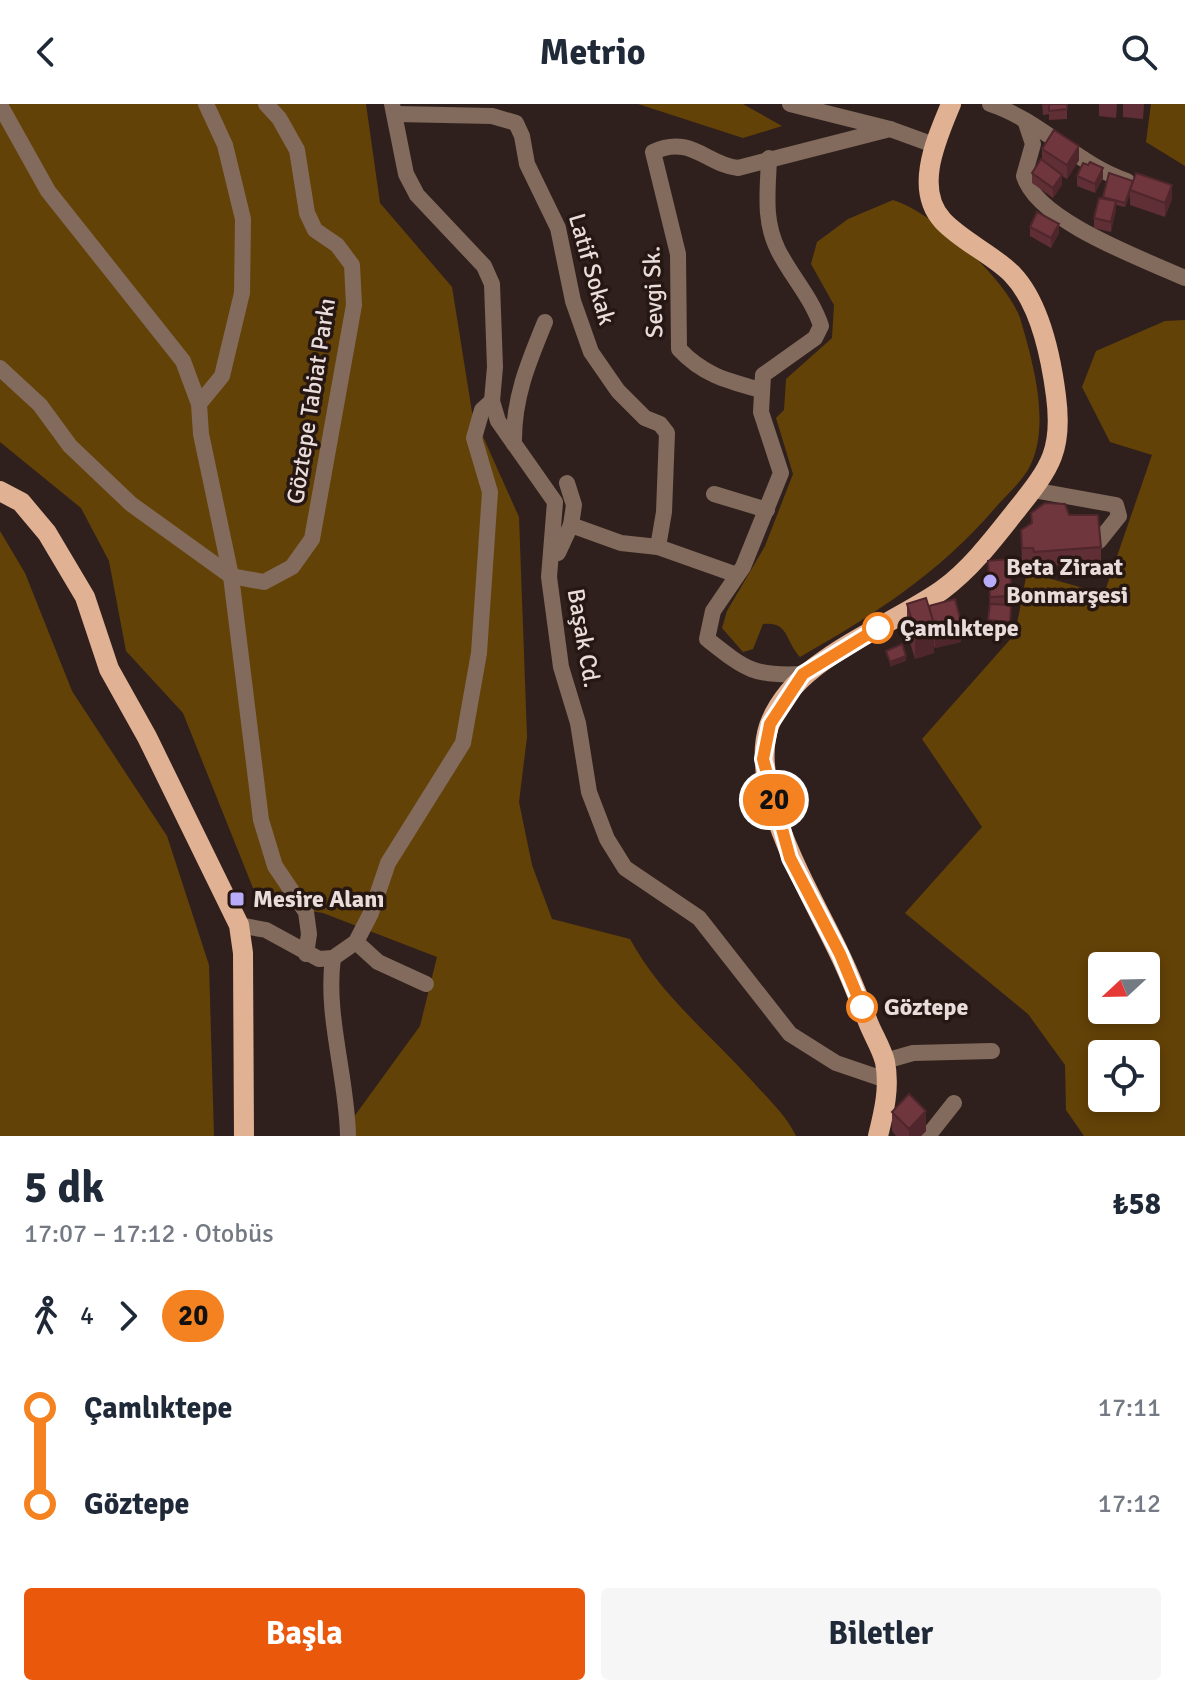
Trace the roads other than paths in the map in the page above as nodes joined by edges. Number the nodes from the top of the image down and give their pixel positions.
1 (206, 104) edge
2 (266, 104) edge
3 (790, 104) edge
4 (951, 104) edge
5 (0, 105) edge
6 (1002, 105) edge
7 (394, 109) edge
8 (1026, 123) junction
9 (890, 129) junction
10 (934, 145) junction
11 (769, 158) junction
12 (1141, 186) edge
13 (1185, 278) edge
14 (545, 322) dead end
15 (0, 368) edge
16 (761, 390) junction
17 (492, 401) junction
18 (199, 404) junction
19 (515, 446) junction
20 (567, 483) dead end
21 (1033, 490) junction
22 (0, 491) edge
23 (714, 494) dead end
24 (767, 510) junction
25 (571, 525) junction
26 (1099, 541) edge
27 (658, 547) junction
28 (737, 575) junction
29 (231, 576) junction
30 (549, 577) junction
31 (803, 674) junction
32 (239, 925) junction
33 (356, 942) junction
34 (306, 954) junction
35 (333, 958) junction
36 (426, 984) dead end
37 (992, 1051) dead end
38 (885, 1070) junction
39 (954, 1103) dead end
40 (244, 1136) edge
41 (348, 1136) edge
42 (878, 1136) edge
43 (928, 1136) edge

1 - 18 street
2 - 29 street, Göztepe Tabiat Parkı
3 - 9 street
4 - 10 main road
5 - 18 street
6 - 8 street
7 - 17 street, Başak Cd.
7 - 27 street, Latif Sokak
8 - 12 street
8 - 13 street
9 - 10 street
9 - 11 street
10 - 21 main road
11 - 16 street
11 - 16 street, Sevgi Sk.
14 - 19 street
15 - 29 street
16 - 24 street
17 - 19 street, Başak Cd.
17 - 33 street
18 - 29 street
19 - 30 street, Başak Cd.
20 - 25 street
21 - 26 street
21 - 31 main road
22 - 32 main road
23 - 24 street
24 - 28 street
25 - 27 street
25 - 30 street
27 - 28 street
28 - 31 street
29 - 34 street
30 - 38 street, Başak Cd.
31 - 38 main road
32 - 34 street
32 - 40 main road
33 - 35 street
33 - 36 street
34 - 35 street
35 - 41 street
37 - 38 street
38 - 42 main road
39 - 43 street

